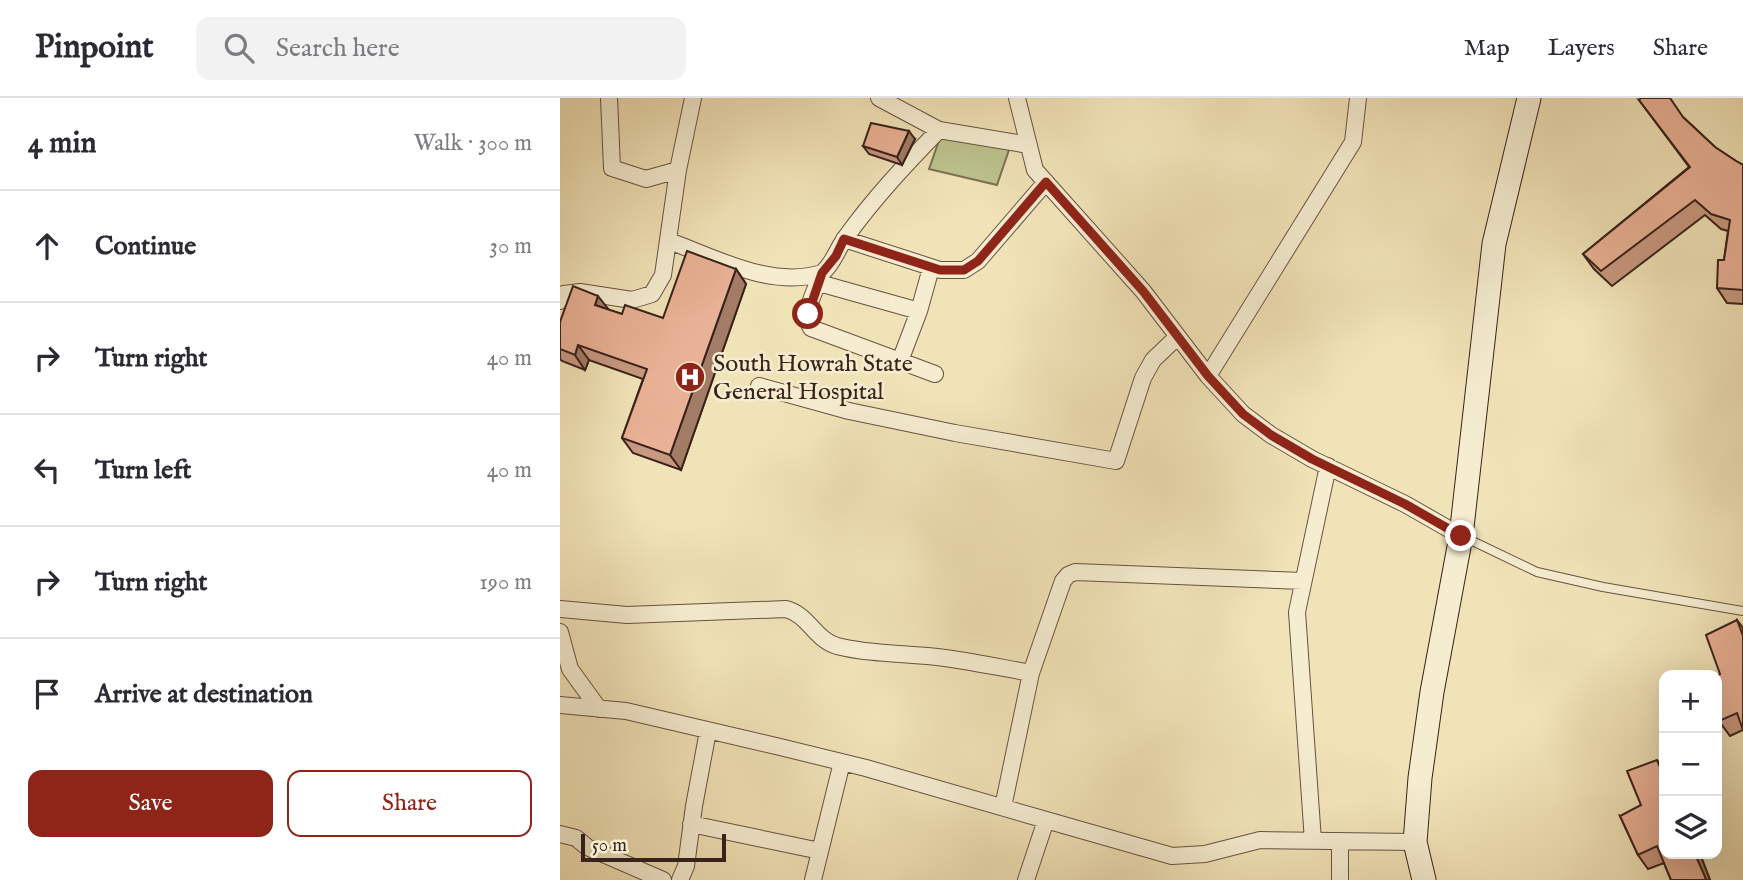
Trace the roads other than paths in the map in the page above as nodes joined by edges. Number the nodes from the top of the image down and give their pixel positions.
1 (609, 98) edge
2 (693, 98) edge
3 (879, 98) edge
4 (1017, 98) edge
5 (1358, 98) edge
6 (1529, 98) edge
7 (939, 131) junction
8 (1029, 145) junction
9 (678, 170) junction
10 (1046, 182) junction
11 (844, 239) junction
12 (669, 241) junction
13 (931, 268) junction
14 (820, 278) junction
15 (560, 301) edge
16 (919, 311) junction
17 (1177, 337) junction
18 (900, 361) junction
19 (935, 374) dead end
20 (1208, 376) junction
21 (759, 386) dead end
22 (1328, 466) junction
23 (1461, 536) junction
24 (1303, 581) junction
25 (560, 609) edge
26 (1743, 611) edge
27 (560, 632) edge
28 (1031, 673) junction
29 (560, 705) edge
30 (599, 709) junction
31 (708, 731) junction
32 (842, 762) junction
33 (1003, 807) junction
34 (1046, 820) junction
35 (691, 824) junction
36 (560, 834) edge
37 (1314, 841) junction
38 (1340, 841) junction
39 (1415, 842) junction
40 (820, 851) junction
41 (663, 880) edge
42 (680, 880) edge
43 (813, 880) edge
44 (1026, 880) edge
45 (1340, 880) edge
46 (1424, 880) edge

1 - 9 street
2 - 9 street
3 - 7 street
4 - 8 street
5 - 20 street
6 - 23 street
7 - 8 street
7 - 11 street
8 - 10 street
9 - 12 street
10 - 13 street
10 - 17 street
11 - 13 street
11 - 14 street
12 - 14 street
12 - 15 street
13 - 16 street
14 - 16 street
14 - 18 street
16 - 18 street
17 - 20 street
17 - 21 street
18 - 19 street
20 - 22 street
22 - 23 street
22 - 24 street
23 - 26 lane
23 - 39 street
24 - 28 street
24 - 37 street
25 - 28 street
27 - 30 street
28 - 33 street
29 - 30 street
30 - 31 street
31 - 32 street
31 - 35 street
32 - 33 street
32 - 40 street
33 - 34 street
34 - 37 street
34 - 44 street
35 - 40 street
35 - 42 street
36 - 41 street
37 - 38 street
38 - 39 street
38 - 45 street
39 - 46 street
40 - 43 street

